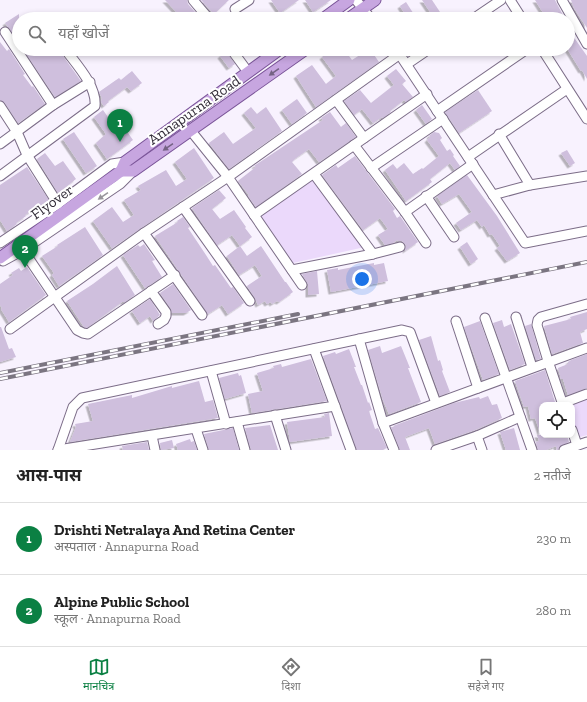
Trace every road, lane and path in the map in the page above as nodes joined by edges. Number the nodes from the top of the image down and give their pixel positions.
1 (193, 0) edge
2 (249, 0) edge
3 (350, 0) edge
4 (375, 0) edge
5 (501, 0) edge
6 (510, 0) edge
7 (562, 0) edge
8 (359, 4) edge
9 (235, 9) dead end
10 (203, 12) edge
11 (333, 12) edge
12 (365, 12) edge
13 (483, 12) edge
14 (518, 12) edge
15 (569, 12) edge
16 (575, 23) edge
17 (4, 32) dead end
18 (12, 44) edge
19 (587, 44) edge
20 (20, 56) edge
21 (70, 56) edge
22 (236, 56) edge
23 (270, 56) edge
24 (296, 56) edge
25 (393, 56) edge
26 (401, 56) edge
27 (419, 56) edge
28 (517, 56) edge
29 (547, 56) edge
30 (407, 64) junction
31 (248, 72) junction
32 (90, 82) junction
33 (568, 89) junction
34 (427, 94) junction
35 (336, 100) junction
36 (54, 105) junction
37 (0, 106) edge
38 (437, 110) junction
39 (443, 119) junction
40 (587, 119) edge
41 (191, 131) junction
42 (17, 132) junction
43 (499, 134) junction
44 (364, 138) junction
45 (0, 144) edge
46 (354, 145) junction
47 (27, 156) junction
48 (470, 160) junction
49 (371, 168) junction
50 (124, 169) junction
51 (314, 174) junction
52 (0, 176) edge
53 (587, 176) edge
54 (228, 177) junction
55 (530, 185) junction
56 (493, 195) junction
57 (426, 196) junction
58 (58, 204) junction
59 (183, 206) junction
60 (405, 212) junction
61 (254, 215) junction
62 (587, 231) edge
63 (144, 233) junction
64 (454, 237) dead end
65 (0, 243) edge
66 (426, 243) dead end
67 (400, 247) dead end
68 (23, 250) junction
69 (373, 254) junction
70 (0, 258) edge
71 (0, 263) edge
72 (292, 270) junction
73 (174, 275) junction
74 (302, 285) dead end
75 (151, 291) junction
76 (55, 296) junction
77 (250, 301) dead end
78 (587, 304) edge
79 (202, 315) dead end
80 (516, 317) dead end
81 (485, 318) dead end
82 (456, 321) dead end
83 (158, 324) dead end
84 (10, 329) dead end
85 (359, 339) junction
86 (587, 348) edge
87 (314, 349) junction
88 (548, 361) junction
89 (532, 367) junction
90 (211, 371) junction
91 (506, 377) junction
92 (478, 388) junction
93 (587, 394) edge
94 (562, 402) edge
95 (568, 402) edge
96 (436, 404) junction
97 (335, 406) junction
98 (275, 415) junction
99 (520, 417) junction
100 (237, 422) junction
101 (383, 423) junction
102 (226, 424) junction
103 (196, 429) junction
104 (152, 436) junction
105 (477, 436) junction
106 (575, 438) edge
107 (587, 442) edge
108 (577, 445) junction
109 (58, 450) edge
110 (155, 450) edge
111 (203, 450) edge
112 (245, 450) edge
113 (286, 450) edge
114 (351, 450) edge
115 (394, 450) edge
116 (436, 450) edge
117 (482, 450) edge
118 (532, 450) edge
119 (564, 450) edge

1 - 10 street
2 - 9 street
3 - 11 main road
4 - 8 main road
5 - 13 street
6 - 14 street
7 - 15 street
8 - 12 street
16 - 19 street
17 - 18 street
20 - 36 street
21 - 32 street
22 - 31 street
23 - 31 main road, Annapurna Road
24 -> 41 main road, Annapurna Road
25 - 35 street
26 - 30 street
27 - 30 street
28 - 38 street
29 - 33 street
30 - 34 street
31 - 50 main road, Annapurna Road
32 - 36 street
32 - 47 street
33 - 40 street
33 - 43 street
34 - 38 street
34 - 44 street
35 - 44 street
35 - 54 street
36 - 42 street
37 - 42 street
38 - 39 street
39 - 48 street
39 - 49 street
41 -> 50 main road, Annapurna Road
41 - 54 street
42 - 45 street
42 - 47 street
43 - 48 street
43 - 55 street
44 - 46 street
46 - 49 street
46 - 51 street
47 - 52 street
47 - 58 street
48 - 56 street
48 - 57 street
49 - 60 street
50 - 58 street, Annapurna Road
50 -> 68 street, Annapurna Road
50 - 70 main road, Flyover
51 - 61 street
51 - 69 street
53 - 55 street
54 - 59 street
54 - 61 street
55 - 56 street
56 - 62 street
57 - 60 street
57 - 64 street
58 - 65 street, Annapurna Road
59 - 63 street
59 - 77 street
60 - 66 street
61 - 72 street
63 - 73 street
63 - 76 street
67 - 69 street
68 - 71 street, Annapurna Road
68 - 76 street
69 - 72 street
72 - 74 street
73 - 75 street
73 - 79 street
75 - 76 street
75 - 83 street
76 - 84 street
78 - 88 street
80 - 89 street
81 - 91 street
82 - 92 street
85 - 87 street
85 - 96 street
85 - 101 street
86 - 88 street
87 - 90 street
87 - 97 street
88 - 89 street
88 - 94 street
89 - 91 street
90 - 102 street
90 - 109 street
91 - 92 street
91 - 99 street
92 - 96 street
93 - 95 street
96 - 101 street
97 - 98 street
97 - 114 street
98 - 100 street
98 - 113 street
99 - 105 street
99 - 118 street
100 - 102 street
100 - 112 street
101 - 115 street
102 - 103 street
103 - 104 street
103 - 111 street
104 - 109 street
104 - 110 street
105 - 116 street
105 - 117 street
106 - 108 street
107 - 108 street
108 - 119 street

